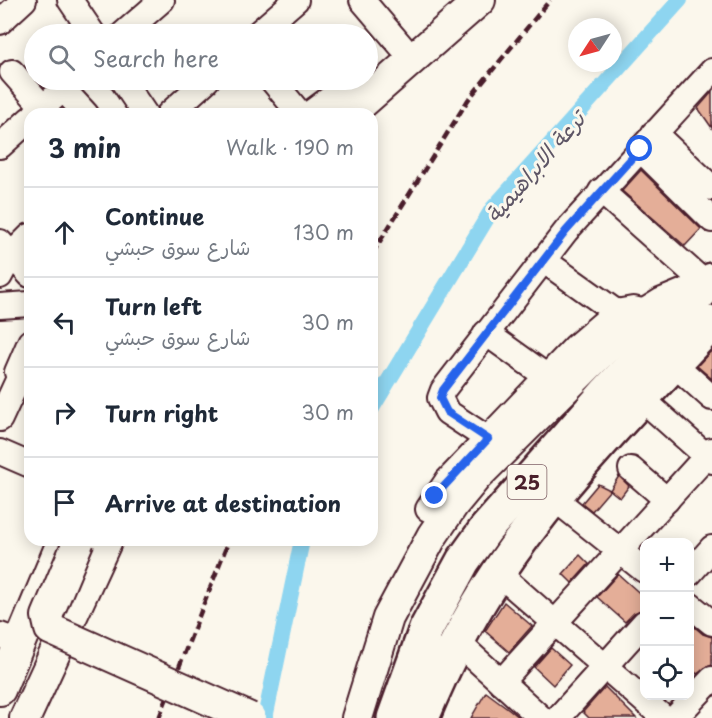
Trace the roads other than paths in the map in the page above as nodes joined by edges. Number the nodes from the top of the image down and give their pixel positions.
1 (24, 0) edge
2 (70, 0) edge
3 (162, 0) edge
4 (362, 0) edge
5 (480, 0) edge
6 (291, 2) edge
7 (460, 6) edge
8 (0, 22) edge
9 (86, 24) edge
10 (134, 24) edge
11 (268, 24) edge
12 (402, 47) junction
13 (378, 66) edge
14 (712, 70) edge
15 (12, 72) dead end
16 (378, 87) edge
17 (62, 90) edge
18 (72, 90) edge
19 (129, 90) edge
20 (196, 90) edge
21 (280, 90) edge
22 (346, 90) edge
23 (374, 90) edge
24 (33, 108) edge
25 (42, 108) edge
26 (83, 108) edge
27 (141, 108) edge
28 (176, 108) edge
29 (295, 108) edge
30 (322, 108) edge
31 (356, 108) edge
32 (24, 124) edge
33 (647, 141) junction
34 (0, 146) edge
35 (712, 188) edge
36 (601, 191) junction
37 (712, 220) edge
38 (24, 239) edge
39 (6, 248) edge
40 (543, 261) junction
41 (24, 268) edge
42 (0, 276) edge
43 (710, 283) edge
44 (24, 304) edge
45 (0, 306) edge
46 (616, 312) junction
47 (646, 312) junction
48 (712, 323) edge
49 (486, 333) junction
50 (24, 359) edge
51 (674, 364) junction
52 (546, 375) junction
53 (712, 398) edge
54 (626, 400) junction
55 (0, 419) edge
56 (488, 439) junction
57 (0, 452) edge
58 (710, 456) edge
59 (24, 462) edge
60 (631, 469) dead end
61 (555, 499) junction
62 (667, 500) junction
63 (430, 522) junction
64 (60, 546) edge
65 (76, 546) edge
66 (104, 546) edge
67 (712, 548) edge
68 (620, 551) junction
69 (640, 566) edge
70 (694, 568) edge
71 (498, 573) junction
72 (694, 609) edge
73 (555, 623) junction
74 (712, 623) edge
75 (640, 628) edge
76 (456, 641) junction
77 (8, 647) edge
78 (605, 667) junction
79 (702, 680) edge
80 (501, 682) junction
81 (0, 688) edge
82 (25, 718) edge
83 (250, 718) edge
84 (357, 718) edge
85 (394, 718) edge
86 (422, 718) edge
87 (541, 718) edge
88 (558, 718) edge
89 (663, 718) edge
90 (675, 718) edge

1 - 8 street
2 - 9 street
3 - 10 street
4 - 12 street
5 - 7 main road
6 - 11 street
7 - 12 main road
7 - 16 main road
12 - 13 main road
14 - 33 street
15 - 24 street
17 - 25 street
18 - 26 street
19 - 27 street
20 - 28 street
21 - 29 street
22 - 30 main road
23 - 31 main road
32 - 34 street
33 - 35 street
33 - 36 street
33 - 37 street
36 - 40 street
36 - 43 street
38 - 39 street
39 - 41 street
39 - 42 street
40 - 46 street
40 - 49 street
43 - 47 main road
43 - 54 highway, 25
44 - 45 street
46 - 47 street
46 - 52 street
47 - 63 main road
48 - 51 highway, 25
49 - 52 street
49 - 56 street
50 - 55 street
51 - 53 street
51 - 54 highway, 25
52 - 56 street
54 - 58 street
54 - 61 highway, 25
54 - 85 highway, 25
56 - 63 street
57 - 59 street
58 - 62 street
60 - 62 street
61 - 68 street
61 - 71 highway, 25
62 - 68 street
63 - 84 main road
64 - 77 main road
65 - 83 main road, bridge
66 - 82 main road
67 - 70 street
68 - 69 street
68 - 73 street
71 - 73 street
71 - 76 highway, 25
72 - 74 street
73 - 78 street
73 - 80 street
75 - 78 street
76 - 80 street
76 - 86 highway, 25
77 - 81 main road
78 - 88 street
78 - 89 street
79 - 90 street
80 - 87 street

